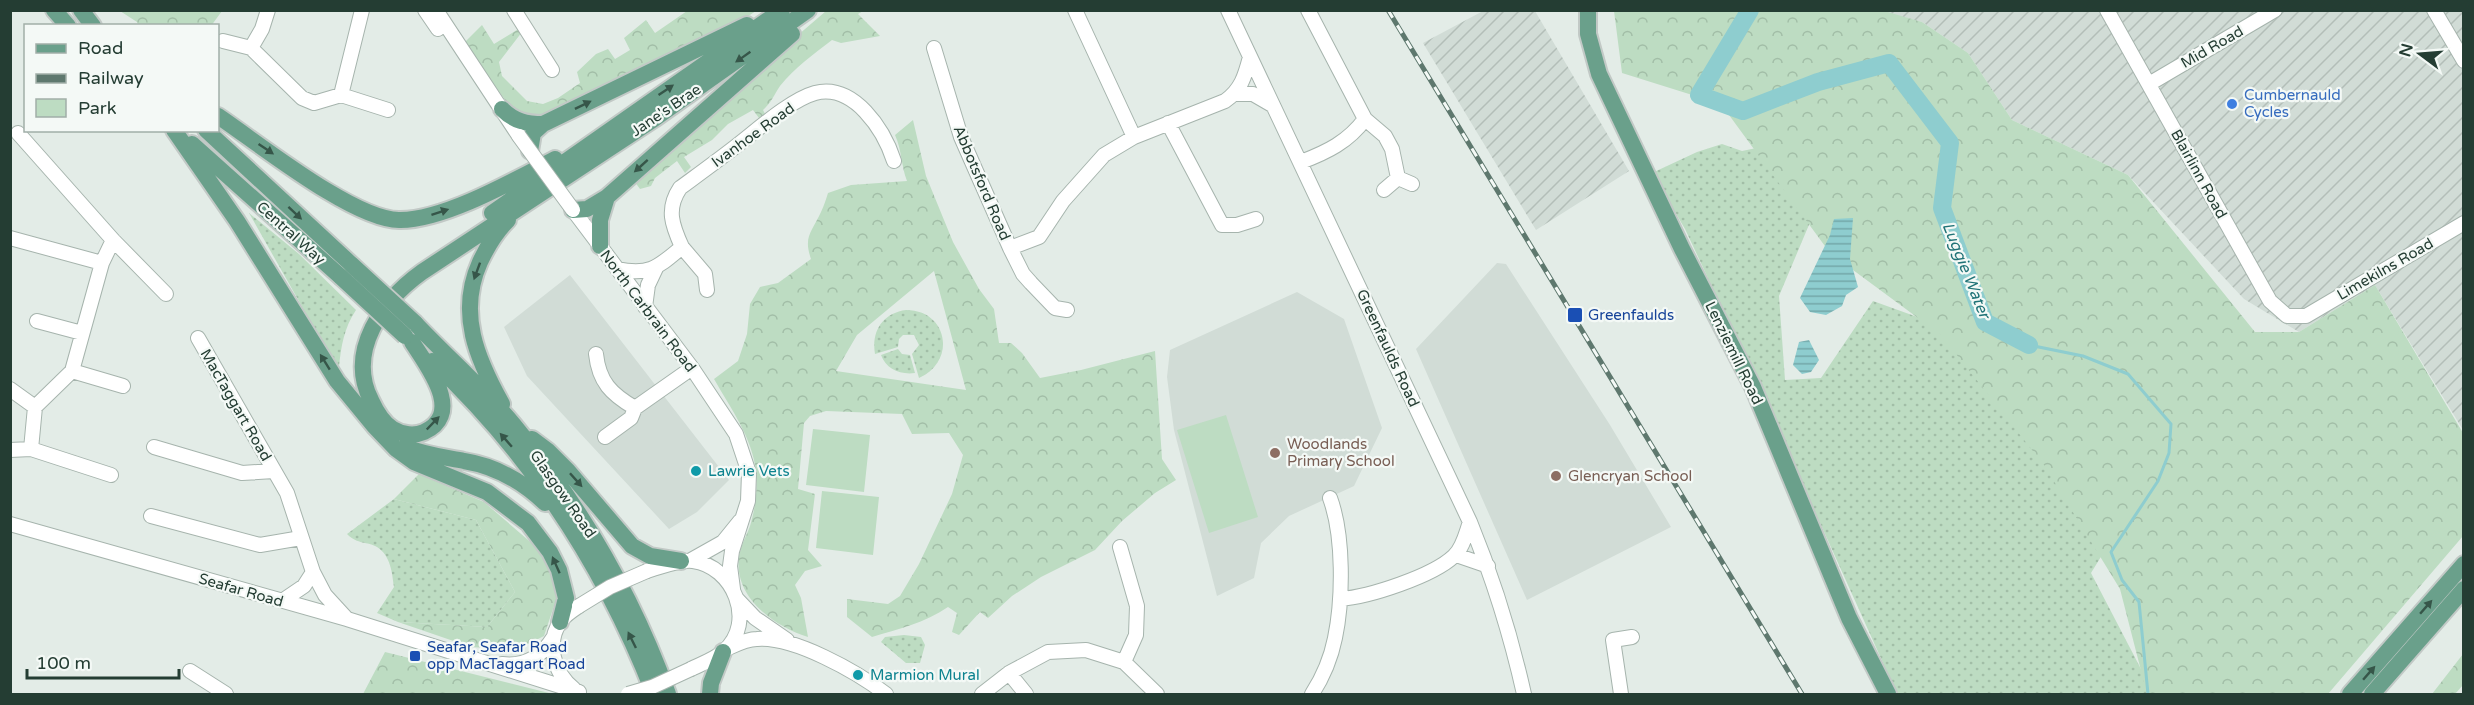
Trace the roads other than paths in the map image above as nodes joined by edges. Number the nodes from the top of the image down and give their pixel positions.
1 (54, 10) edge
2 (81, 10) edge
3 (268, 10) edge
4 (362, 10) edge
5 (514, 10) edge
6 (775, 10) edge
7 (782, 10) edge
8 (808, 10) edge
9 (814, 10) edge
10 (1075, 10) edge
11 (1228, 10) edge
12 (1308, 10) edge
13 (1588, 10) edge
14 (2107, 10) edge
15 (2275, 10) edge
16 (2434, 10) edge
17 (432, 13) edge
18 (66, 24) edge
19 (92, 24) edge
20 (223, 41) dead end
21 (251, 48) junction
22 (934, 48) dead end
23 (1250, 57) junction
24 (2463, 61) edge
25 (552, 70) dead end
26 (2149, 84) junction
27 (1235, 94) junction
28 (341, 95) junction
29 (1272, 105) junction
30 (388, 110) dead end
31 (505, 115) junction
32 (219, 117) edge
33 (1365, 119) junction
34 (1168, 123) junction
35 (532, 131) junction
36 (177, 132) edge
37 (178, 132) edge
38 (208, 132) edge
39 (18, 133) dead end
40 (600, 135) junction
41 (1134, 137) junction
42 (530, 151) joint
43 (894, 161) dead end
44 (1301, 162) junction
45 (1398, 178) junction
46 (1412, 184) dead end
47 (1384, 190) dead end
48 (607, 197) junction
49 (522, 207) junction
50 (573, 210) junction
51 (1256, 219) dead end
52 (2463, 223) edge
53 (10, 238) edge
54 (113, 240) junction
55 (600, 246) junction
56 (682, 247) junction
57 (1010, 248) junction
58 (102, 263) junction
59 (656, 268) junction
60 (617, 269) junction
61 (346, 271) junction
62 (707, 290) dead end
63 (166, 294) dead end
64 (645, 307) junction
65 (1067, 310) dead end
66 (2306, 315) joint
67 (37, 321) dead end
68 (82, 333) junction
69 (410, 334) junction
70 (198, 338) dead end
71 (596, 354) dead end
72 (692, 368) junction
73 (72, 371) junction
74 (123, 386) dead end
75 (10, 389) edge
76 (35, 407) junction
77 (360, 408) junction
78 (635, 408) junction
79 (514, 426) junction
80 (605, 437) dead end
81 (388, 439) junction
82 (154, 447) dead end
83 (32, 449) junction
84 (10, 450) edge
85 (274, 471) junction
86 (111, 475) dead end
87 (1330, 498) dead end
88 (151, 516) dead end
89 (745, 516) junction
90 (1470, 522) junction
91 (10, 524) edge
92 (570, 526) junction
93 (301, 538) junction
94 (1120, 547) dead end
95 (1456, 555) junction
96 (686, 561) junction
97 (2463, 564) edge
98 (1488, 566) junction
99 (313, 572) junction
100 (2463, 589) edge
101 (734, 593) junction
102 (1340, 599) junction
103 (282, 601) junction
104 (347, 619) junction
105 (558, 628) junction
106 (1632, 637) dead end
107 (793, 645) junction
108 (724, 650) junction
109 (470, 659) junction
110 (1124, 662) junction
111 (190, 671) dead end
112 (1009, 673) junction
113 (583, 693) edge
114 (224, 694) edge
115 (628, 694) edge
116 (654, 694) edge
117 (668, 694) edge
118 (710, 694) edge
119 (886, 694) edge
120 (982, 694) edge
121 (1026, 694) edge
122 (1157, 694) edge
123 (1312, 694) edge
124 (1524, 694) edge
125 (1621, 694) edge
126 (1888, 694) edge
127 (2350, 694) edge
128 (2372, 694) edge

1 - 18 main road
2 - 19 main road
3 - 21 street
4 - 28 street
5 - 25 street
35 -> 6 main road
40 -> 7 main road, Jane's Brae
8 -> 49 main road, Jane's Brae
9 -> 48 main road
10 - 41 street
11 - 23 street, Greenfaulds Road
12 - 33 street
13 - 126 main road, Lenziemill Road
14 - 26 street, Blairlinn Road
15 - 26 street, Mid Road
16 - 24 street
17 - 31 street
20 - 21 street
21 - 28 street
22 - 57 street, Abbotsford Road
23 - 27 street
23 - 29 street, Greenfaulds Road
26 - 66 street, Blairlinn Road
27 - 29 street
27 - 34 street, Abbotsford Road
28 - 30 street
29 - 44 street, Greenfaulds Road
31 - 35 street
31 - 35 main road
32 -> 40 main road
33 - 44 street
33 - 45 street
34 - 41 street, Abbotsford Road
34 - 51 street
35 - 42 main road
77 -> 36 main road
37 - 61 main road, Central Way
38 -> 61 main road, Central Way
39 - 54 street
40 - 77 main road
41 - 57 street, Abbotsford Road
42 - 50 street, North Carbrain Road, bridge
43 - 56 street, Ivanhoe Road
44 - 90 street, Greenfaulds Road
45 - 46 street
45 - 47 street
48 - 50 main road
48 - 55 main road
49 -> 69 main road
49 -> 79 main road
50 - 55 street, North Carbrain Road
52 - 66 street, Limekilns Road
53 - 58 street
54 - 58 street
54 - 63 street
55 - 60 street, North Carbrain Road
56 - 59 street
56 - 62 street, Ivanhoe Road
57 - 65 street, Abbotsford Road
58 - 68 street
59 - 60 street
59 - 64 street
60 - 64 street, North Carbrain Road
61 - 69 main road, Central Way, bridge
64 - 72 street, North Carbrain Road
67 - 68 street
68 - 73 street
69 - 79 main road, Glasgow Road
92 -> 69 main road, Glasgow Road
70 - 85 street, MacTaggart Road
71 - 78 street
72 - 78 street
72 - 89 street, North Carbrain Road
73 - 74 street
73 - 76 street
75 - 76 street
76 - 83 street
77 - 81 main road
78 - 80 street
79 -> 96 main road
79 - 117 main road, Glasgow Road
81 - 92 main road
105 -> 81 main road
82 - 85 street, MacTaggart Road
83 - 84 street
83 - 86 street
85 - 93 street, MacTaggart Road
87 - 102 street
88 - 93 street
89 - 96 street
89 - 101 street, North Carbrain Road
90 - 95 street
90 - 98 street, Greenfaulds Road
91 - 103 street, Seafar Road
116 -> 92 main road, Glasgow Road
93 - 99 street, MacTaggart Road
94 - 110 street
95 - 98 street
95 - 102 street
96 - 101 street
96 - 105 street, Seafar Road, bridge
127 -> 97 main road
98 - 124 street, Greenfaulds Road
99 - 103 street
99 - 104 street, MacTaggart Road
100 - 128 main road
101 - 107 street
101 - 108 street, North Carbrain Road
102 - 123 street
103 - 104 street, Seafar Road
104 - 109 street, Seafar Road
105 - 109 street, Seafar Road
105 - 113 street
106 - 125 street
107 - 108 street
107 - 119 street
108 - 115 street, bridge
108 - 118 main road
109 - 113 street, Seafar Road
110 - 112 street
110 - 122 street
111 - 114 street
112 - 120 street
112 - 121 street

